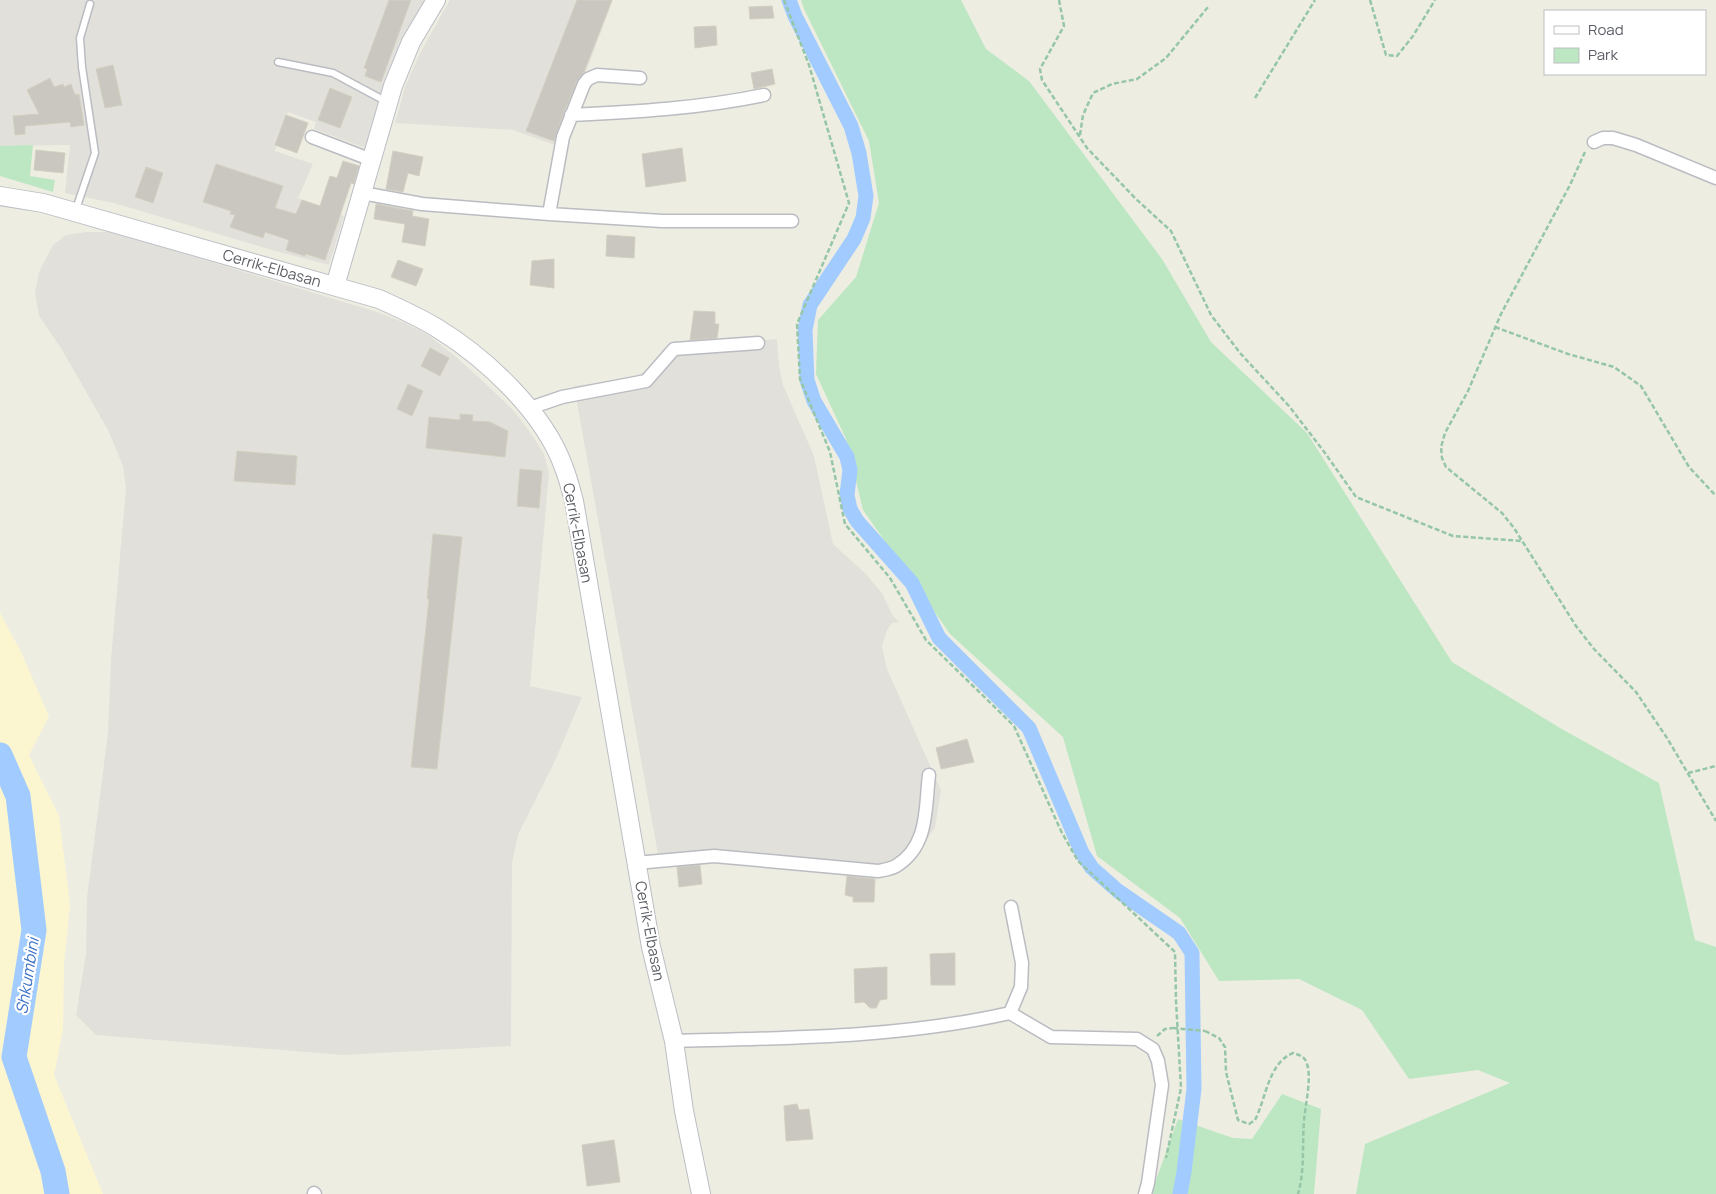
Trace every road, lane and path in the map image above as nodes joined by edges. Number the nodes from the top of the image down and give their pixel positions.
1 (436, 0) edge
2 (784, 0) edge
3 (1059, 0) edge
4 (1315, 0) edge
5 (1370, 0) edge
6 (1436, 0) edge
7 (90, 4) dead end
8 (1208, 7) dead end
9 (278, 62) dead end
10 (640, 78) dead end
11 (764, 95) dead end
12 (1255, 98) dead end
13 (388, 102) junction
14 (571, 115) junction
15 (1079, 136) junction
16 (312, 137) dead end
17 (1594, 142) joint
18 (372, 160) junction
19 (1716, 178) edge
20 (362, 193) junction
21 (0, 196) edge
22 (75, 213) junction
23 (549, 214) junction
24 (792, 221) dead end
25 (335, 286) junction
26 (1495, 327) junction
27 (758, 343) dead end
28 (530, 408) junction
29 (1716, 496) edge
30 (1522, 541) junction
31 (1716, 766) edge
32 (1688, 773) junction
33 (929, 775) dead end
34 (1716, 820) edge
35 (636, 863) junction
36 (1011, 907) dead end
37 (1010, 1013) junction
38 (674, 1041) junction
39 (1153, 1049) junction
40 (1165, 1165) dead end
41 (700, 1194) edge
42 (1145, 1194) edge
43 (1298, 1194) edge

1 - 13 main road
2 - 40 path
3 - 15 path
4 - 12 path
5 - 6 path
7 - 22 lane
8 - 15 path
9 - 13 lane
10 - 14 street
11 - 14 street
13 - 18 main road
14 - 23 street
15 - 30 path
16 - 18 street
17 - 19 street
17 - 26 path
18 - 20 main road
20 - 23 street
20 - 25 main road
21 - 22 main road, Cerrik-Elbasan
22 - 25 main road, Cerrik-Elbasan
23 - 24 street
25 - 28 main road, Cerrik-Elbasan
26 - 29 path
26 - 30 path
27 - 28 street
28 - 35 main road, Cerrik-Elbasan
30 - 32 path
31 - 32 path
32 - 34 path
33 - 35 street
35 - 38 main road, Cerrik-Elbasan
36 - 37 street
37 - 38 street
37 - 39 street
38 - 41 main road, Cerrik-Elbasan
39 - 42 street
39 - 43 path, bridge

